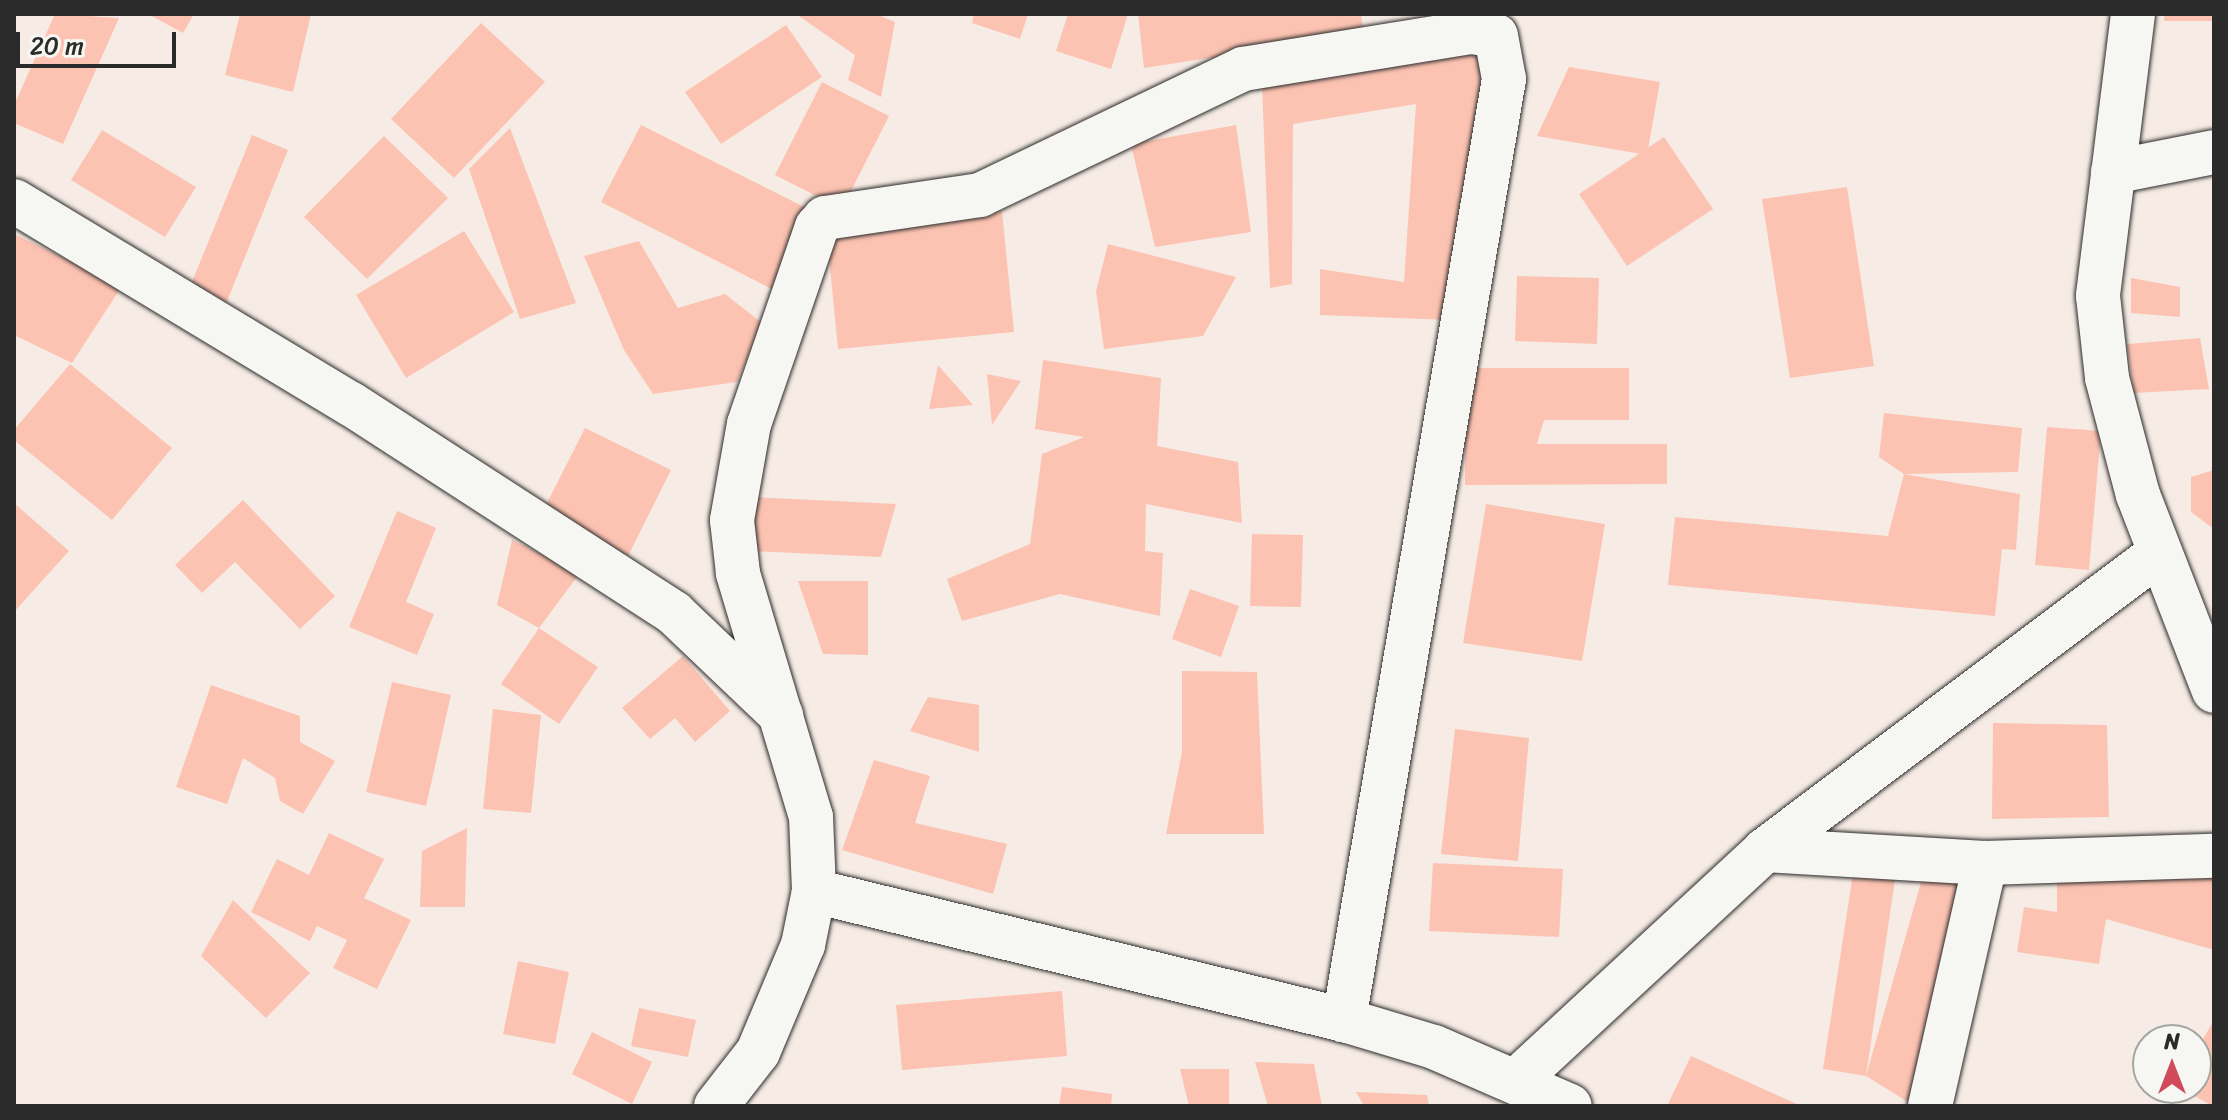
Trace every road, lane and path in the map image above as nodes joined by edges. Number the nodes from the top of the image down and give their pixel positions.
1 (2133, 14) edge
2 (2214, 152) edge
3 (2113, 172) junction
4 (14, 201) edge
5 (2159, 553) junction
6 (2214, 691) edge
7 (783, 716) junction
8 (1765, 850) junction
9 (2214, 856) edge
10 (1985, 863) junction
11 (814, 891) junction
12 (1344, 1020) junction
13 (1518, 1079) junction
14 (716, 1106) edge
15 (1570, 1106) edge
16 (1930, 1106) edge

1 - 3 street
2 - 3 street
3 - 5 street
4 - 7 street
5 - 6 street
5 - 8 street
7 - 11 street
7 - 12 street
8 - 10 street
8 - 13 street
9 - 10 street
10 - 16 street
11 - 12 street
11 - 14 street
12 - 13 street
13 - 15 street

